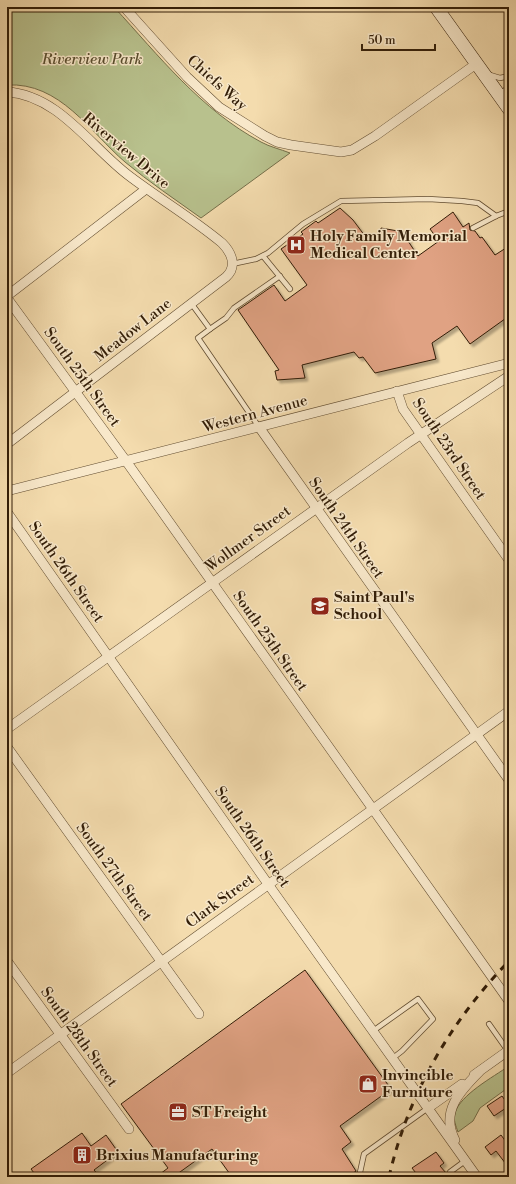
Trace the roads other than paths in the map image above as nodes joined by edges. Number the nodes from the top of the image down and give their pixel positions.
1 (124, 7) edge
2 (436, 7) edge
3 (480, 68) junction
4 (509, 76) edge
5 (504, 91) edge
6 (7, 92) edge
7 (509, 109) edge
8 (509, 142) edge
9 (509, 155) edge
10 (146, 189) junction
11 (509, 211) edge
12 (496, 216) junction
13 (473, 228) dead end
14 (263, 256) junction
15 (232, 264) junction
16 (280, 276) junction
17 (290, 289) dead end
18 (7, 297) edge
19 (191, 303) junction
20 (210, 330) junction
21 (509, 363) edge
22 (509, 376) edge
23 (397, 391) junction
24 (76, 392) junction
25 (259, 427) junction
26 (421, 435) junction
27 (7, 444) edge
28 (126, 461) junction
29 (7, 491) edge
30 (315, 509) junction
31 (7, 512) edge
32 (509, 560) edge
33 (212, 583) junction
34 (108, 656) junction
35 (509, 711) edge
36 (7, 729) edge
37 (476, 734) junction
38 (7, 747) edge
39 (509, 780) edge
40 (371, 809) junction
41 (268, 884) junction
42 (7, 961) edge
43 (161, 961) junction
44 (509, 1001) edge
45 (199, 1014) dead end
46 (489, 1024) dead end
47 (373, 1030) junction
48 (60, 1035) junction
49 (509, 1050) edge
50 (392, 1058) junction
51 (479, 1072) junction
52 (7, 1073) edge
53 (428, 1108) junction
54 (129, 1130) dead end
55 (465, 1161) junction
56 (359, 1177) edge
57 (448, 1177) edge
58 (477, 1177) edge

1 - 3 street, Chiefs Way
2 - 3 main road
3 - 4 lane
3 - 5 main road
5 - 7 main road
6 - 10 street, Riverview Drive
8 - 9 lane
10 - 15 street, Riverview Drive
10 - 18 street
11 - 12 lane
12 - 13 lane
12 - 14 lane
14 - 15 lane
14 - 16 lane
15 - 19 street, Meadow Lane
16 - 17 lane
16 - 20 lane
18 - 24 street, South 25th Street
19 - 20 lane
19 - 24 street, Meadow Lane
20 - 25 lane
21 - 23 street, Western Avenue
22 - 26 street, Wollmer Street
23 - 25 street, Western Avenue
23 - 26 street, South 23rd Street
24 - 27 street, Meadow Lane
24 - 28 street, South 25th Street
25 - 28 street, Western Avenue
25 - 30 street, South 24th Street
26 - 30 street, Wollmer Street
26 - 32 street, South 23rd Street
28 - 29 street, Western Avenue
28 - 33 street, South 25th Street
30 - 33 street, Wollmer Street
30 - 37 street, South 24th Street
31 - 34 street, South 26th Street
33 - 34 street, Wollmer Street
33 - 40 street, South 25th Street
34 - 36 street, Wollmer Street
34 - 41 street, South 26th Street
35 - 37 street, Clark Street
37 - 39 street, South 24th Street
37 - 40 street, Clark Street
38 - 43 street, South 27th Street
40 - 41 street, Clark Street
40 - 44 street, South 25th Street
41 - 43 street, Clark Street
41 - 47 street, South 26th Street
42 - 48 street, South 28th Street
43 - 45 street, South 27th Street
43 - 48 street, Clark Street
46 - 49 lane
47 - 50 street, South 26th Street
47 - 50 lane
48 - 52 street, Clark Street
48 - 54 street, South 28th Street
49 - 51 street
50 - 53 street, South 26th Street
51 - 53 street
51 - 55 street
53 - 55 street, South 26th Street
53 - 56 lane
55 - 57 lane
55 - 58 street, South 26th Street

